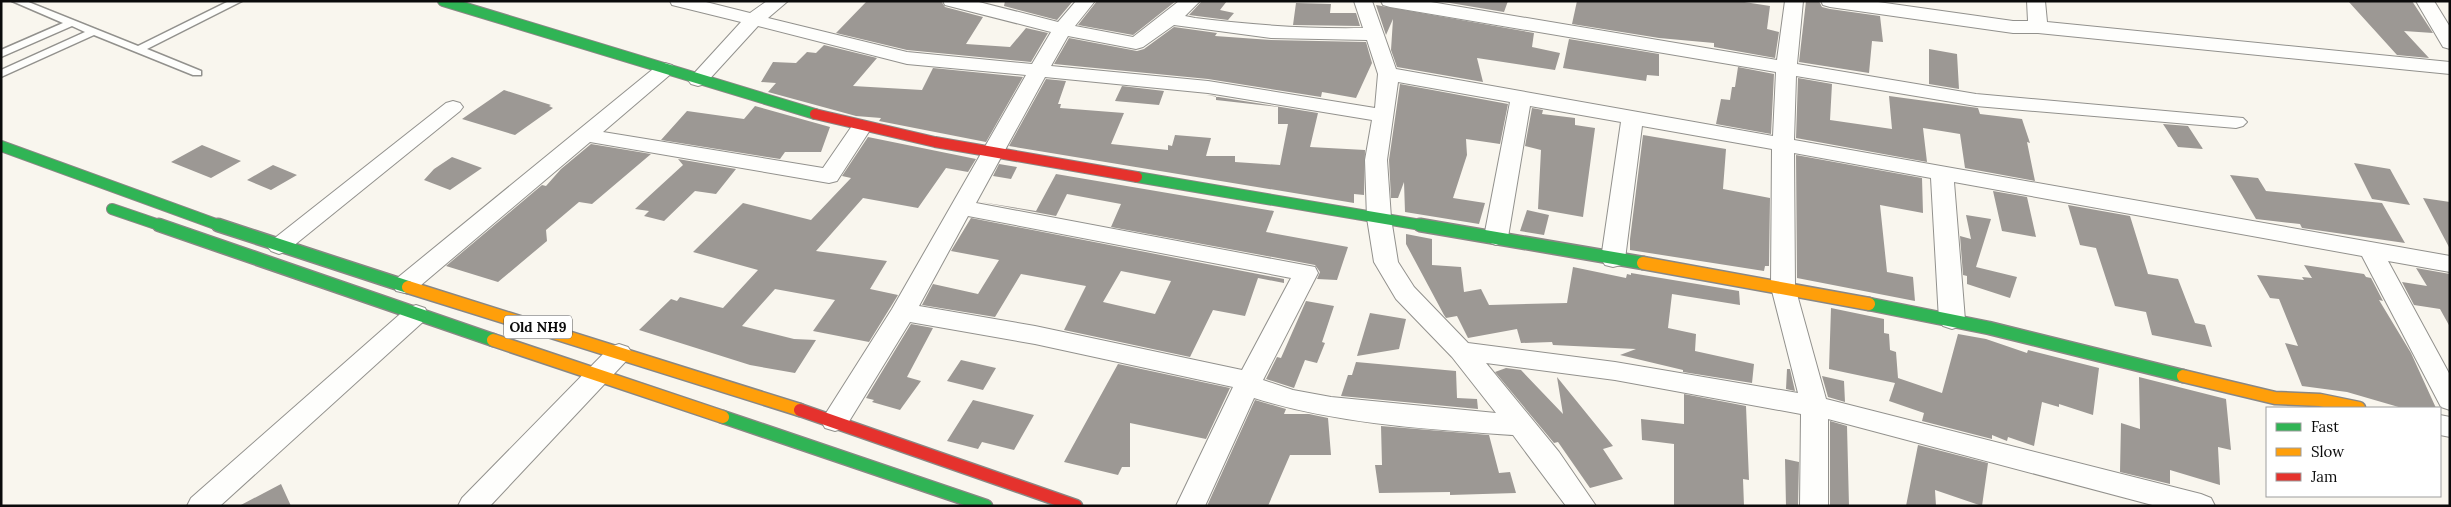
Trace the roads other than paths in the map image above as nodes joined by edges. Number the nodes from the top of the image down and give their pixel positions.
1 (17, 1) edge
2 (238, 1) edge
3 (443, 1) edge
4 (679, 1) edge
5 (779, 1) edge
6 (952, 1) edge
7 (1086, 1) edge
8 (1191, 1) edge
9 (1363, 1) edge
10 (1390, 1) edge
11 (1794, 1) edge
12 (1830, 1) edge
13 (1940, 1) edge
14 (2036, 1) edge
15 (2425, 1) edge
16 (1950, 18) junction
17 (1170, 19) junction
18 (753, 20) junction
19 (71, 23) junction
20 (2038, 27) junction
21 (1062, 28) junction
22 (93, 32) junction
23 (1374, 34) junction
24 (1136, 43) junction
25 (2450, 43) edge
26 (138, 50) junction
27 (1, 54) edge
28 (2450, 68) edge
29 (665, 69) junction
30 (1786, 69) junction
31 (1038, 71) junction
32 (197, 73) dead end
33 (1, 74) edge
34 (1388, 74) junction
35 (1112, 78) junction
36 (698, 80) junction
37 (1522, 99) junction
38 (453, 107) dead end
39 (1384, 116) junction
40 (1632, 118) junction
41 (2236, 122) dead end
42 (861, 127) junction
43 (585, 135) junction
44 (1783, 145) junction
45 (1, 146) edge
46 (993, 153) junction
47 (1942, 173) junction
48 (97, 204) dead end
49 (963, 208) junction
50 (1379, 218) junction
51 (1496, 237) junction
52 (279, 246) junction
53 (2371, 251) junction
54 (1613, 259) junction
55 (2450, 264) edge
56 (405, 285) junction
57 (1783, 287) junction
58 (903, 312) junction
59 (416, 314) junction
60 (1952, 320) junction
61 (1461, 351) junction
62 (619, 353) junction
63 (596, 374) junction
64 (1247, 385) junction
65 (2450, 400) edge
66 (1815, 406) junction
67 (2354, 407) edge
68 (835, 421) junction
69 (1521, 425) junction
70 (968, 503) edge
71 (201, 506) edge
72 (472, 506) edge
73 (1076, 506) edge
74 (1190, 506) edge
75 (1582, 506) edge
76 (1814, 506) edge
77 (2201, 506) edge

1 - 19 lane
2 - 26 lane
3 - 29 main road
4 - 18 street
5 - 18 street
6 - 21 street
7 - 21 street
8 - 17 street
9 - 23 street
10 - 30 street
11 - 30 street
12 - 16 street
13 - 16 street
14 - 20 street
15 - 25 street
16 - 20 street
17 - 23 street
17 - 24 street
18 - 31 street
18 - 36 street
19 - 22 lane
19 - 27 lane
20 - 28 street
21 - 24 street
21 - 31 street
22 - 26 lane
22 - 33 lane
23 - 34 street
24 - 35 street
26 - 32 lane
29 - 36 main road
29 - 43 street
30 - 41 street
30 - 44 street
31 - 35 street
31 - 46 street
34 - 37 street
34 - 39 street
35 - 39 street
36 - 42 main road
37 - 40 street
37 - 51 street
38 - 52 street
39 - 50 street
40 - 44 street
40 - 54 street
42 - 43 street
42 - 46 main road
43 - 56 street
44 - 47 street
44 - 57 street
45 - 52 main road, Old NH9
46 - 49 street
46 - 50 main road
47 - 53 street
47 - 60 street
48 - 59 main road, Old NH9
49 - 58 street
49 - 64 street
50 - 51 main road
50 - 61 street
51 - 54 main road
52 - 56 main road, Old NH9
53 - 55 street
53 - 65 street
54 - 57 main road
56 - 62 main road, Old NH9
57 - 60 main road
57 - 66 street
58 - 64 street
58 - 68 street
59 - 63 main road, Old NH9
59 - 71 street
60 - 67 main road
61 - 66 street
61 - 69 street
62 - 63 street
62 - 68 main road, Old NH9
63 - 70 main road, Old NH9
63 - 72 street
64 - 69 street
64 - 74 street
66 - 76 street
66 - 77 street
68 - 73 main road, Old NH9
69 - 75 street

